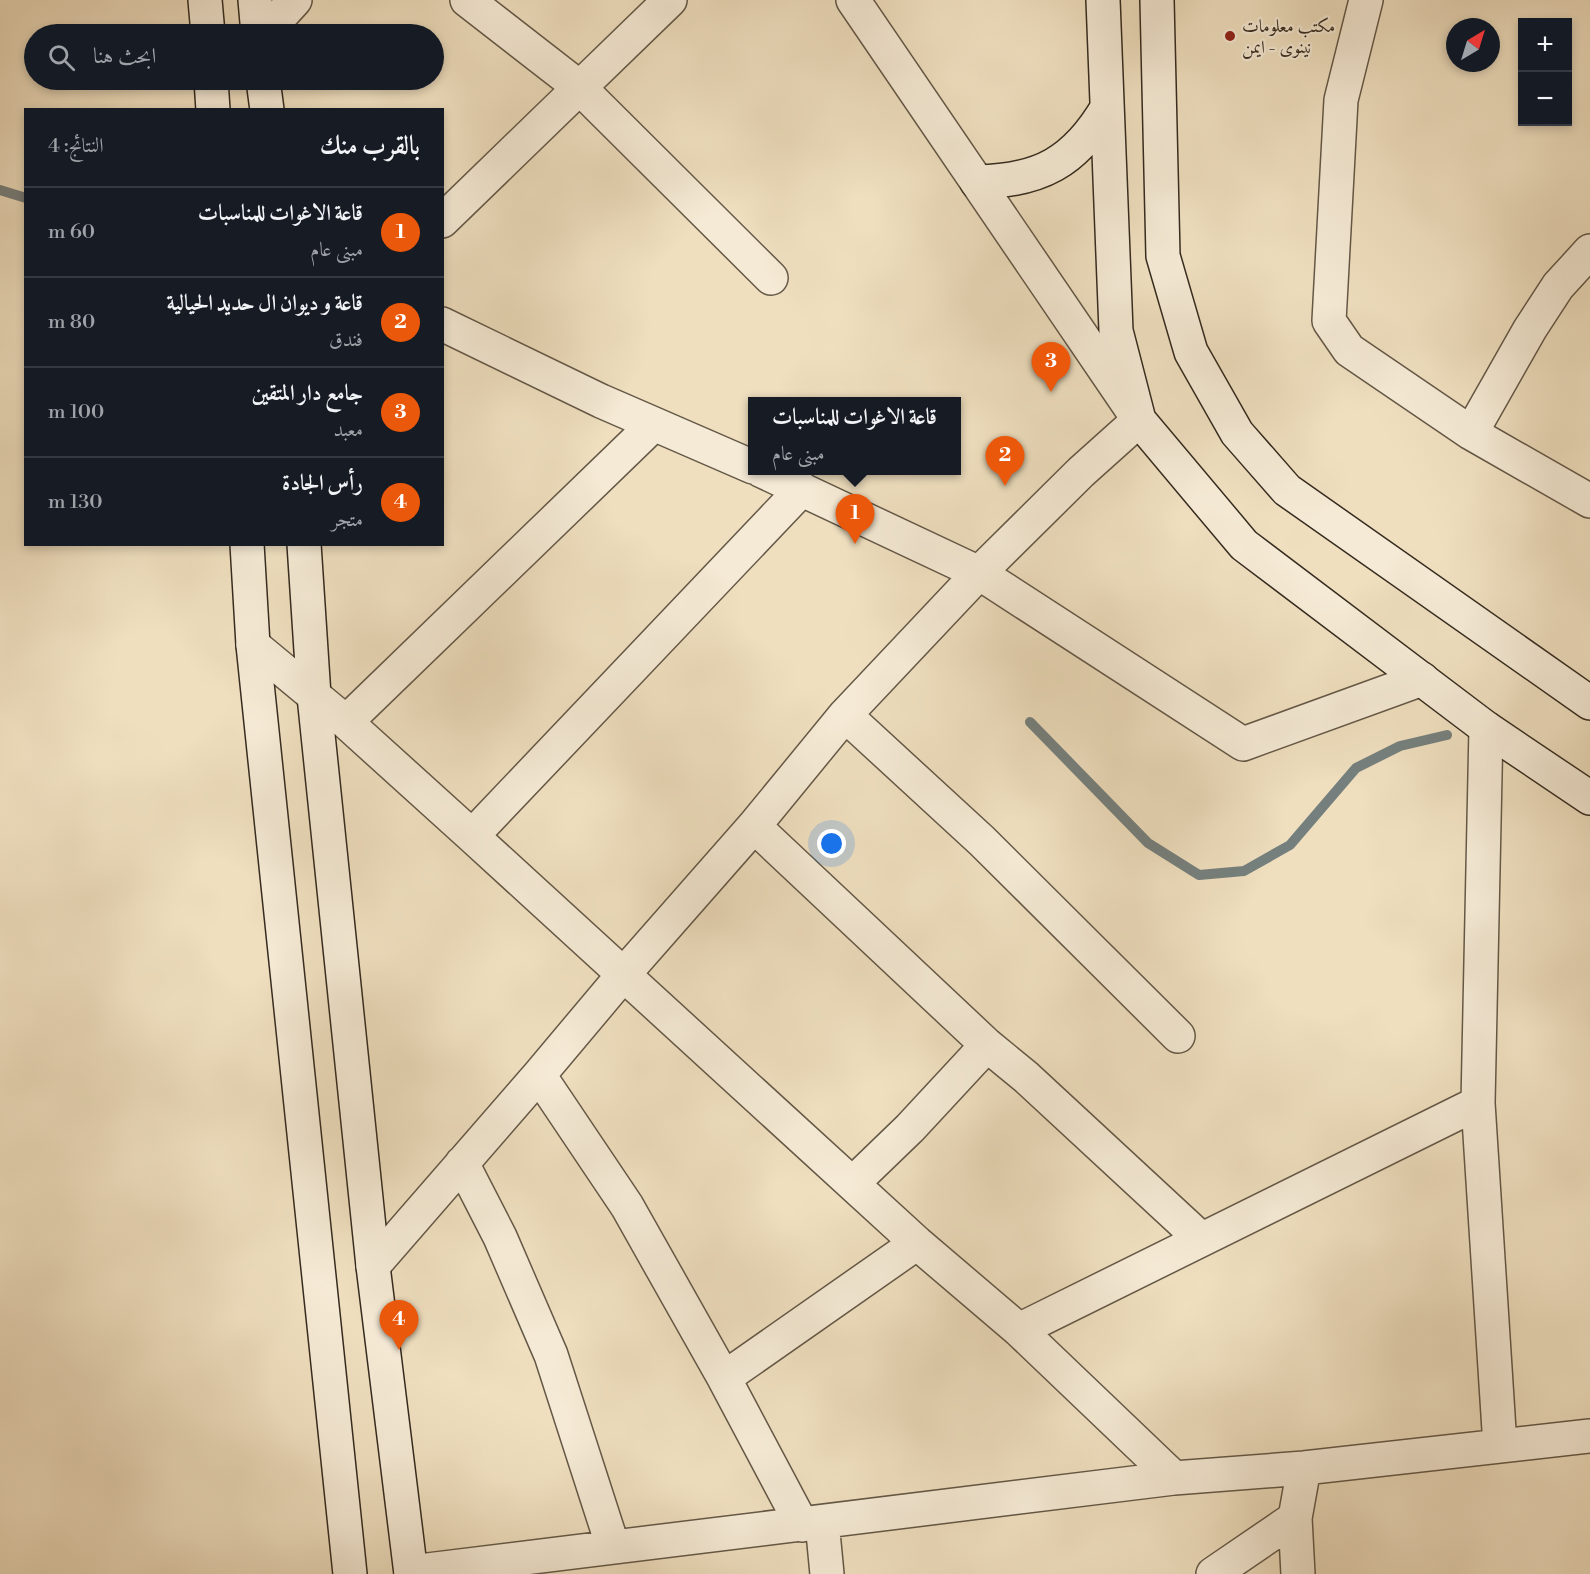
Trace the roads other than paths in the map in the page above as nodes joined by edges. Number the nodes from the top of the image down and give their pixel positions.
1 (205, 0) edge
2 (255, 0) edge
3 (296, 0) edge
4 (466, 0) edge
5 (669, 0) edge
6 (853, 0) edge
7 (1103, 0) edge
8 (1157, 0) edge
9 (1366, 0) edge
10 (206, 24) edge
11 (257, 24) edge
12 (273, 24) edge
13 (579, 87) junction
14 (212, 90) edge
15 (264, 90) edge
16 (213, 108) edge
17 (267, 108) edge
18 (1107, 108) junction
19 (977, 182) junction
20 (444, 219) edge
21 (1590, 251) edge
22 (771, 278) dead end
23 (444, 325) edge
24 (1138, 420) junction
25 (654, 424) junction
26 (1471, 433) junction
27 (748, 466) edge
28 (769, 475) edge
29 (802, 489) junction
30 (1590, 501) edge
31 (247, 546) edge
32 (304, 546) edge
33 (979, 573) junction
34 (252, 645) junction
35 (1422, 680) junction
36 (314, 696) junction
37 (1590, 703) edge
38 (845, 716) junction
39 (346, 722) junction
40 (1486, 728) junction
41 (1590, 798) edge
42 (754, 826) junction
43 (472, 836) junction
44 (623, 975) junction
45 (1178, 1036) dead end
46 (987, 1045) junction
47 (539, 1075) junction
48 (1478, 1103) junction
49 (462, 1164) junction
50 (853, 1183) junction
51 (1201, 1239) junction
52 (917, 1243) junction
53 (373, 1266) junction
54 (1019, 1330) junction
55 (724, 1378) junction
56 (1590, 1436) edge
57 (1500, 1446) junction
58 (1304, 1468) junction
59 (1174, 1478) junction
60 (1295, 1518) junction
61 (812, 1524) junction
62 (613, 1547) junction
63 (411, 1573) edge
64 (350, 1574) edge
65 (827, 1574) edge
66 (1213, 1574) edge
67 (1298, 1574) edge

1 - 10 street
2 - 11 street
3 - 12 street
4 - 13 street
5 - 13 street
6 - 19 street
7 - 18 street
8 - 37 street
9 - 26 street
13 - 20 street
13 - 22 street
14 - 16 street
15 - 17 street
18 - 19 street
18 - 24 street
19 - 24 street
21 - 26 street
23 - 25 street
24 - 33 street
24 - 35 street
25 - 27 street
25 - 39 street
26 - 30 street
28 - 29 street
29 - 33 street
29 - 43 street
31 - 34 street
32 - 36 street
33 - 35 street
33 - 38 street
34 - 36 street
34 - 64 street
35 - 40 street
36 - 39 street
36 - 53 street
38 - 42 street
38 - 45 street
39 - 43 street
40 - 41 street
40 - 48 street
42 - 44 street
42 - 46 street
43 - 44 street
44 - 47 street
44 - 50 street
46 - 50 street
46 - 51 street
47 - 49 street
47 - 55 street
48 - 51 street
48 - 57 street
49 - 53 street
49 - 62 street
50 - 52 street
51 - 54 street
52 - 54 street
52 - 55 street
53 - 63 street
54 - 59 street
55 - 61 street
56 - 57 street
57 - 58 street
58 - 59 street
58 - 60 street
59 - 61 street
60 - 66 street
60 - 67 street
61 - 62 street
61 - 65 street
62 - 63 street

